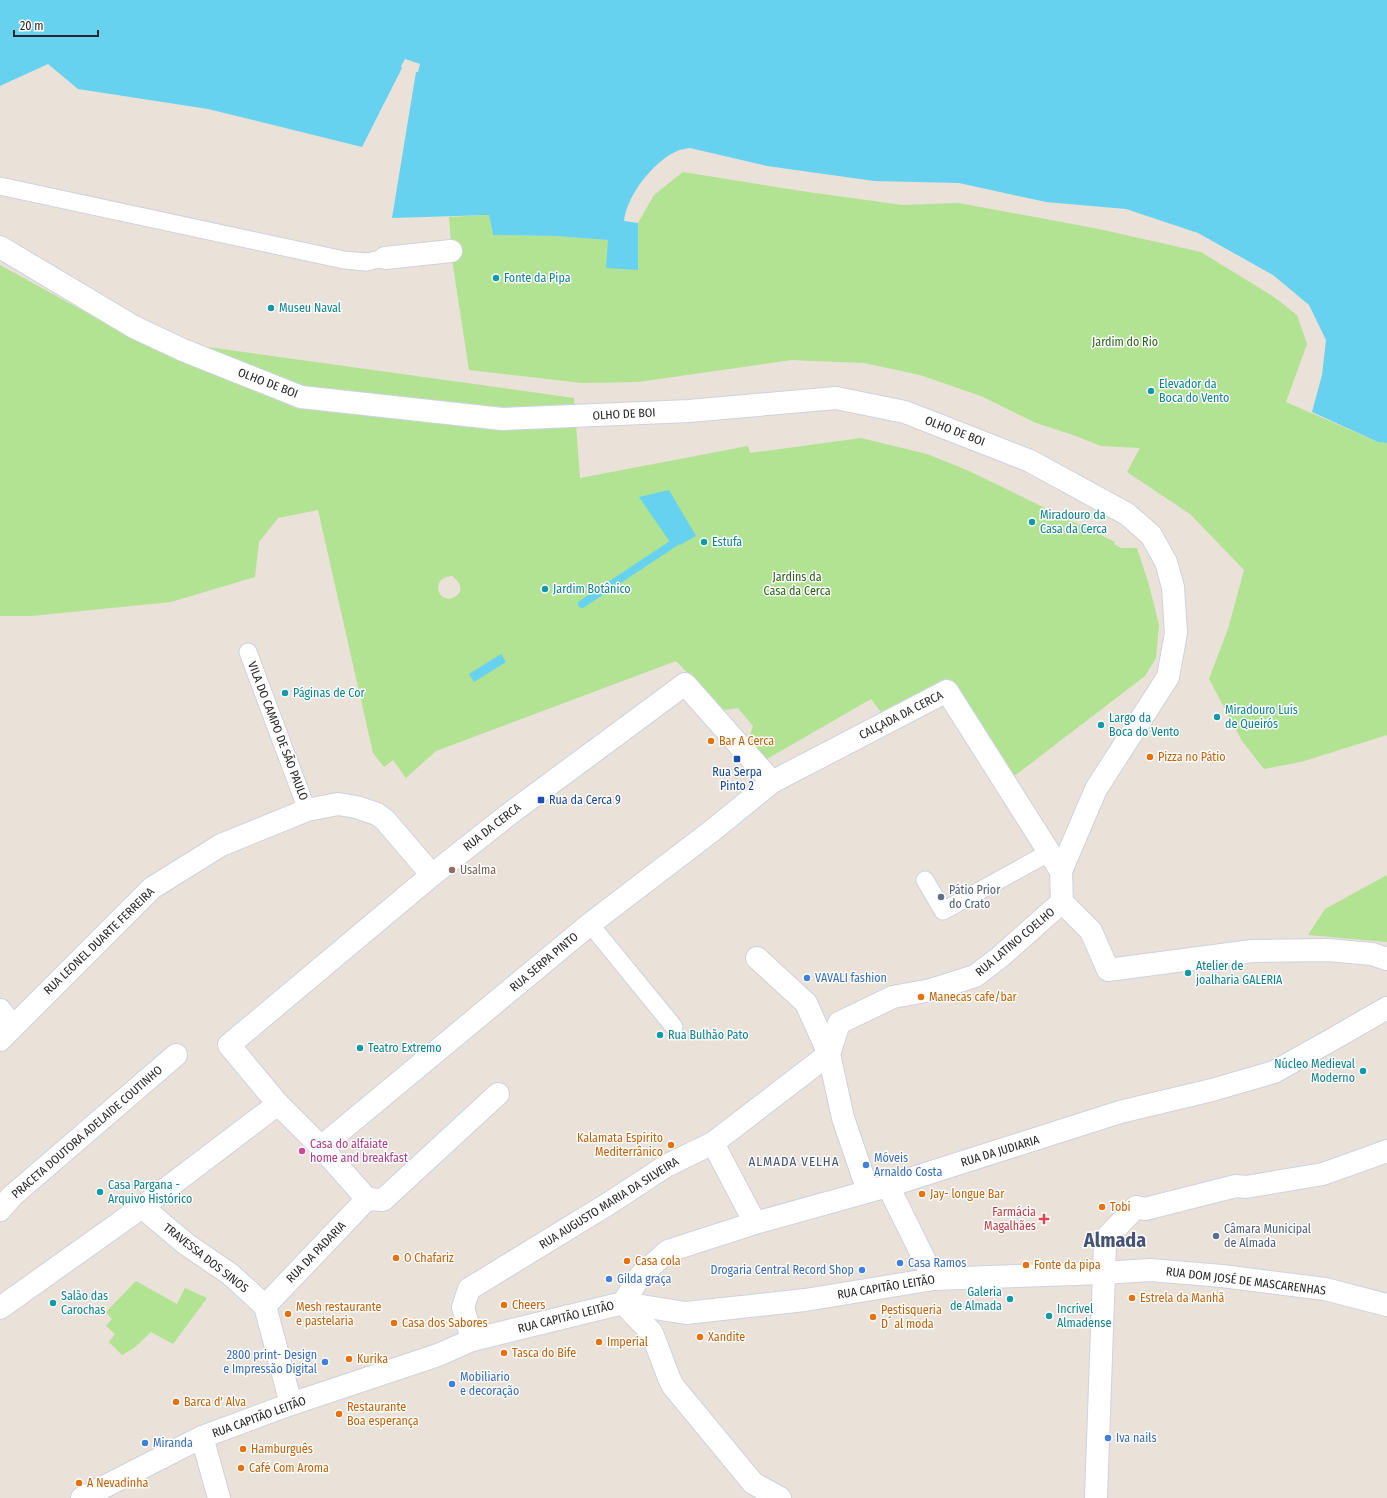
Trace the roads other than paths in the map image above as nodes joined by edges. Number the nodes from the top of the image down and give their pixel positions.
1 (0, 186) edge
2 (0, 247) edge
3 (451, 251) dead end
4 (385, 258) joint
5 (248, 652) dead end
6 (772, 782) junction
7 (307, 810) junction
8 (1050, 852) junction
9 (1062, 871) junction
10 (432, 875) junction
11 (925, 880) dead end
12 (1062, 902) junction
13 (590, 924) junction
14 (757, 958) dead end
15 (1387, 959) edge
16 (1387, 1008) edge
17 (4, 1026) edge
18 (674, 1026) dead end
19 (829, 1054) junction
20 (176, 1055) dead end
21 (498, 1094) dead end
22 (278, 1104) junction
23 (713, 1143) junction
24 (321, 1147) junction
25 (1387, 1151) edge
26 (878, 1189) junction
27 (367, 1199) junction
28 (142, 1207) junction
29 (0, 1210) edge
30 (755, 1223) junction
31 (1104, 1273) junction
32 (934, 1279) junction
33 (623, 1303) junction
34 (1387, 1305) edge
35 (265, 1306) junction
36 (0, 1308) edge
37 (472, 1340) junction
38 (291, 1404) junction
39 (202, 1437) junction
40 (82, 1498) edge
41 (219, 1498) edge
42 (780, 1498) edge
43 (1096, 1498) edge

1 - 4 lane
2 - 9 street, OLHO DE BOI
3 - 4 street
5 - 7 lane, VILA DO CAMPO DE SÃO PAULO
6 - 8 street, CALÇADA DA CERCA
6 - 10 street, RUA DA CERCA
6 - 13 street, RUA SERPA PINTO
7 - 10 street, RUA LEONEL DUARTE FERREIRA
7 - 17 street, RUA LEONEL DUARTE FERREIRA
8 - 9 street
8 - 11 lane
9 - 12 street
10 - 22 street, RUA DA CERCA
12 - 15 street
12 - 19 street, RUA LATINO COELHO
13 - 18 lane
13 - 24 street, RUA SERPA PINTO
14 - 19 street
16 - 26 street, RUA DA JUDIARIA
19 - 23 street, RUA AUGUSTO MARIA DA SILVEIRA
19 - 26 street
20 - 29 street, PRACETA DOUTORA ADELAIDE COUTINHO
21 - 27 street
22 - 24 street
22 - 28 street
23 - 30 street
23 - 37 street, RUA AUGUSTO MARIA DA SILVEIRA
24 - 27 street
25 - 31 street
26 - 30 street, RUA DA JUDIARIA
26 - 32 street
27 - 35 street, RUA DA PADARIA
28 - 35 street, TRAVESSA DOS SINOS
28 - 36 street
30 - 33 street, RUA DA JUDIARIA
31 - 32 street, RUA CAPITÃO LEITÃO
31 - 34 street, RUA DOM JOSÉ DE MASCARENHAS
31 - 43 street
32 - 33 street, RUA CAPITÃO LEITÃO
33 - 37 street, RUA CAPITÃO LEITÃO
33 - 42 street
35 - 38 street
37 - 38 street, RUA CAPITÃO LEITÃO
38 - 39 street, RUA CAPITÃO LEITÃO
39 - 40 street, RUA CAPITÃO LEITÃO
39 - 41 street

